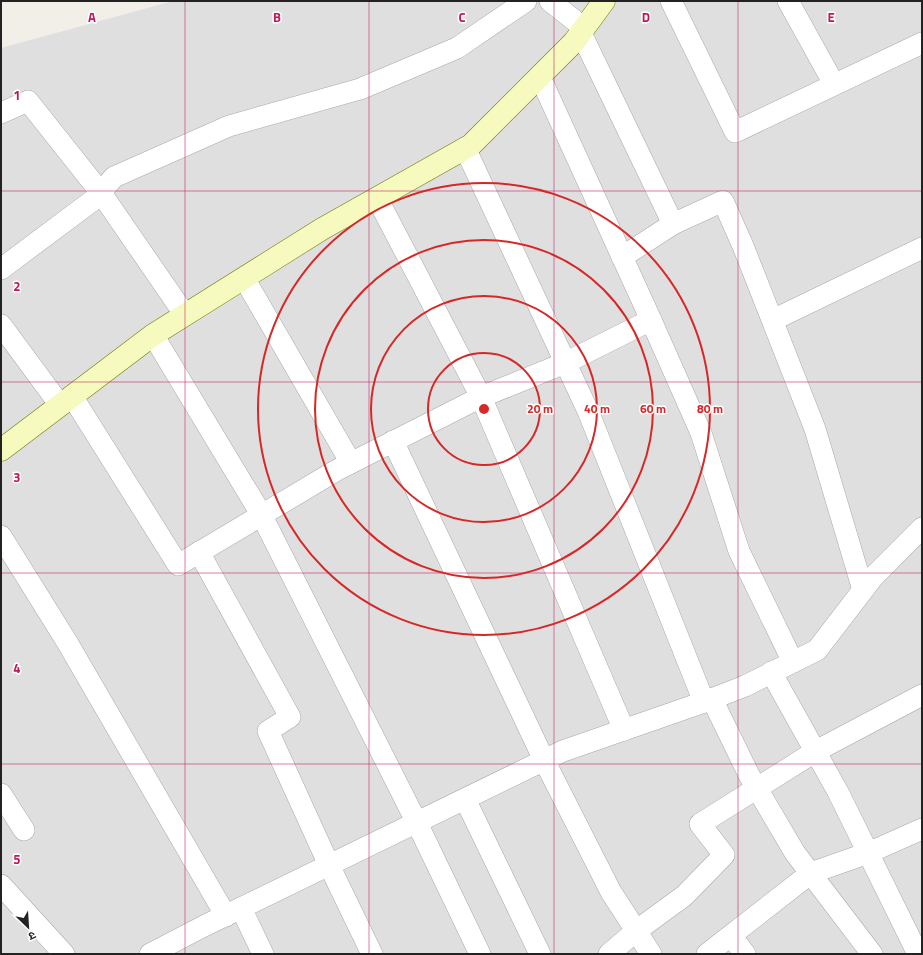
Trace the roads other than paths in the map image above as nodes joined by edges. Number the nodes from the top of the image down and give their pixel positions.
1 (526, 1) edge
2 (550, 1) edge
3 (604, 1) edge
4 (670, 1) edge
5 (788, 1) edge
6 (582, 31) junction
7 (922, 43) edge
8 (540, 77) junction
9 (834, 84) junction
10 (1, 113) edge
11 (465, 148) junction
12 (101, 192) junction
13 (377, 198) junction
14 (673, 224) junction
15 (922, 248) edge
16 (622, 257) junction
17 (1, 269) edge
18 (244, 278) junction
19 (185, 315) junction
20 (651, 320) junction
21 (773, 320) junction
22 (1, 325) edge
23 (153, 335) junction
24 (565, 363) junction
25 (481, 397) junction
26 (66, 401) junction
27 (393, 442) junction
28 (1, 450) edge
29 (351, 463) junction
30 (261, 514) junction
31 (922, 528) edge
32 (1, 536) edge
33 (198, 552) junction
34 (863, 590) junction
35 (793, 662) junction
36 (771, 672) junction
37 (922, 696) edge
38 (708, 700) junction
39 (624, 730) junction
40 (816, 751) junction
41 (544, 760) junction
42 (757, 788) junction
43 (1, 794) edge
44 (465, 799) junction
45 (417, 823) junction
46 (24, 830) dead end
47 (922, 830) edge
48 (868, 853) junction
49 (329, 865) junction
50 (811, 873) junction
51 (1, 885) edge
52 (233, 912) junction
53 (636, 931) junction
54 (731, 936) junction
55 (475, 952) edge
56 (64, 954) edge
57 (150, 954) edge
58 (264, 954) edge
59 (372, 954) edge
60 (540, 954) edge
61 (609, 954) edge
62 (651, 954) edge
63 (707, 954) edge
64 (745, 954) edge
65 (872, 954) edge
66 (918, 954) edge

1 - 12 street
2 - 6 street
3 - 6 main road
4 - 9 street
5 - 9 street
6 - 8 main road
6 - 14 street
7 - 9 street
8 - 11 main road
8 - 16 street
10 - 12 street
11 - 13 main road
11 - 24 street
12 - 17 street
12 - 19 street
13 - 18 main road
13 - 25 street
14 - 16 street
14 - 21 street
15 - 21 street
16 - 20 street
18 - 19 main road
18 - 29 street
19 - 23 main road
20 - 24 street
20 - 35 street
21 - 34 street
22 - 26 street
23 - 26 main road
23 - 30 street
24 - 25 street
24 - 38 street
25 - 27 street
25 - 39 street
26 - 28 main road
26 - 33 street
27 - 29 street
27 - 41 street
29 - 30 street
30 - 33 street
30 - 45 street
31 - 34 street
32 - 52 street
33 - 49 street
34 - 35 street
35 - 36 street
36 - 38 street
36 - 40 street
37 - 40 street
38 - 39 street
38 - 42 street
39 - 41 street
40 - 42 street
40 - 48 street
41 - 44 street
41 - 53 street
42 - 50 street
42 - 53 street
43 - 46 street
44 - 45 street
44 - 60 street
45 - 49 street
45 - 55 street
47 - 48 street
48 - 50 street
48 - 66 street
49 - 52 street
49 - 59 street
50 - 54 street
50 - 65 street
51 - 56 street
52 - 57 street
52 - 58 street
53 - 61 street
53 - 62 street
54 - 63 street
54 - 64 street

